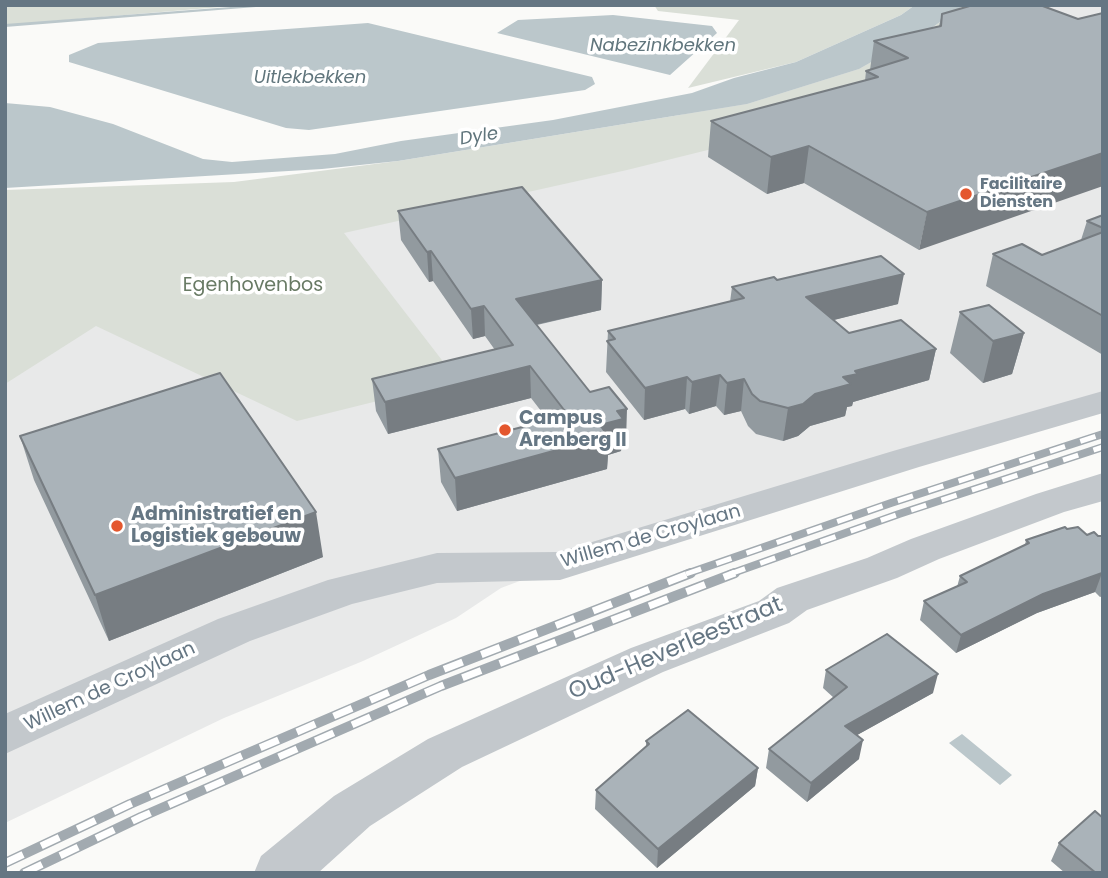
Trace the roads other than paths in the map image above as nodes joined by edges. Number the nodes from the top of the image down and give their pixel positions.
1 (1103, 402) edge
2 (1103, 485) edge
3 (5, 735) edge
4 (280, 873) edge

1 - 3 street, Willem de Croylaan
2 - 4 street, Oud-Heverleestraat

